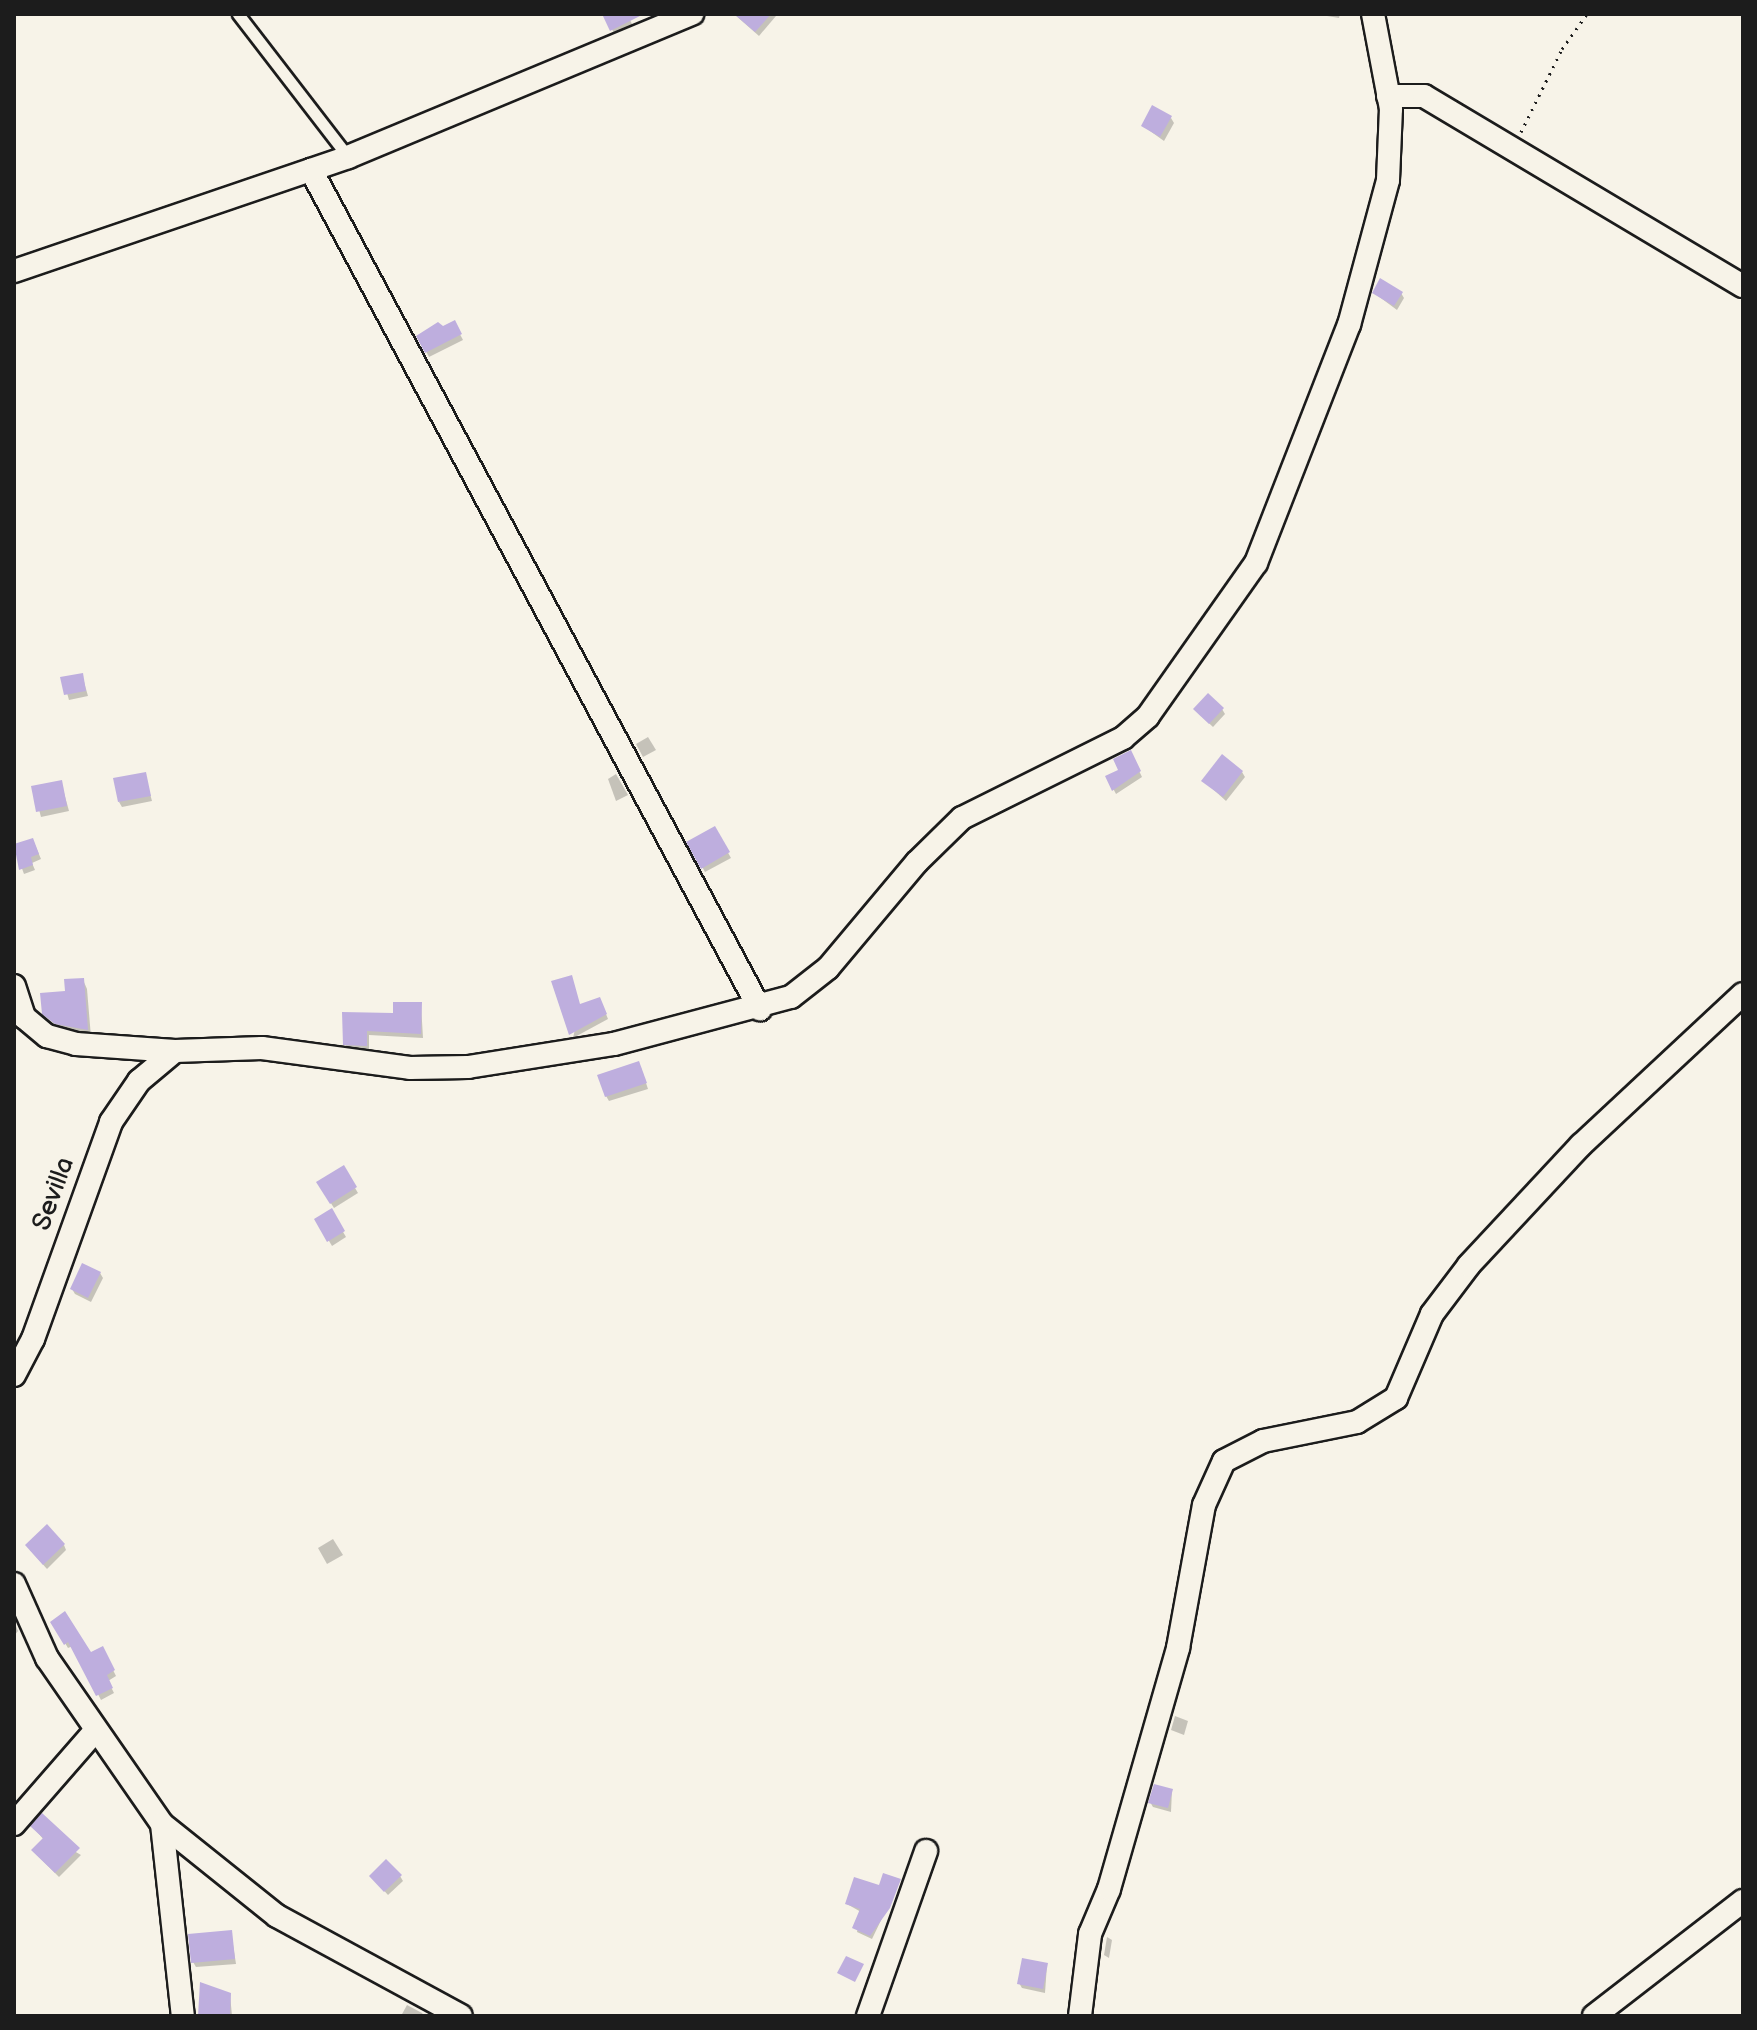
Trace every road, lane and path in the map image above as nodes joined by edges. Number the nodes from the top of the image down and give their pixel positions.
1 (238, 14) edge
2 (692, 14) edge
3 (1373, 14) edge
4 (1587, 14) edge
5 (1388, 96) junction
6 (1512, 149) junction
7 (348, 157) junction
8 (311, 170) junction
9 (14, 271) edge
10 (1743, 286) edge
11 (14, 986) edge
12 (1743, 994) edge
13 (760, 1009) junction
14 (175, 1051) junction
15 (14, 1375) edge
16 (14, 1584) edge
17 (95, 1731) junction
18 (14, 1824) edge
19 (162, 1824) junction
20 (926, 1851) dead end
21 (1743, 1901) edge
22 (183, 2016) edge
23 (461, 2016) edge
24 (868, 2016) edge
25 (1080, 2016) edge
26 (1594, 2016) edge

1 - 7 lane
2 - 7 street
3 - 5 street
4 - 6 path
5 - 6 street
5 - 13 street
6 - 10 street
7 - 8 street
8 - 9 street
8 - 13 street
11 - 14 street
12 - 25 street
13 - 14 street
14 - 15 street, Sevilla
16 - 17 street
17 - 18 street
17 - 19 street
19 - 22 street
19 - 23 street
20 - 24 street
21 - 26 street

